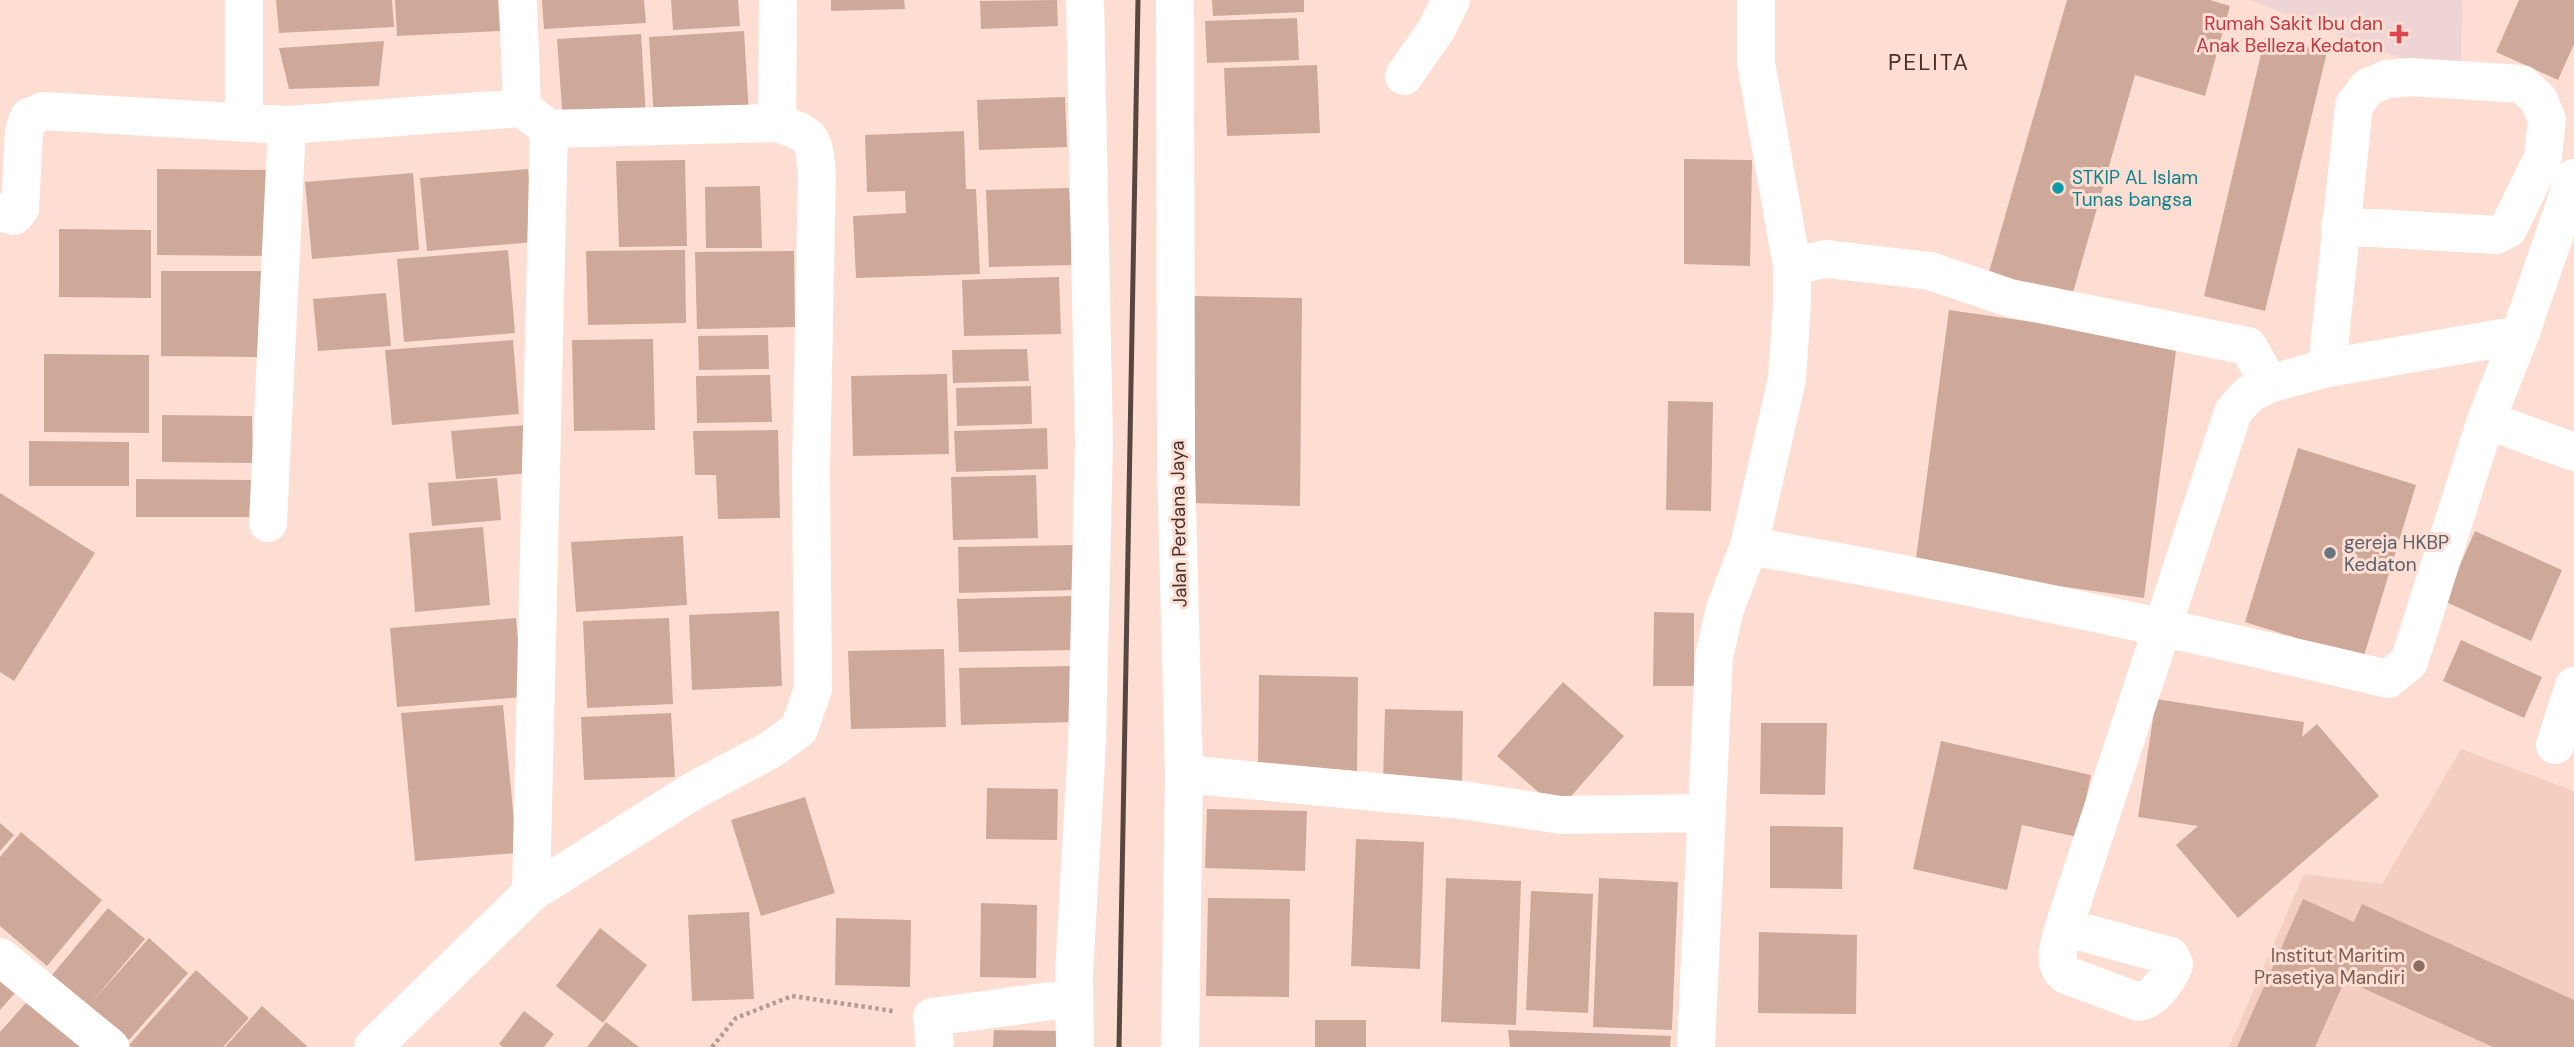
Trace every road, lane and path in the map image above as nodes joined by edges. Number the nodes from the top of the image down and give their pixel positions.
1 (244, 0) edge
2 (518, 0) edge
3 (778, 0) edge
4 (1085, 0) edge
5 (1175, 0) edge
6 (1451, 0) edge
7 (1756, 0) edge
8 (1404, 76) dead end
9 (536, 118) junction
10 (244, 123) junction
11 (777, 123) junction
12 (287, 125) junction
13 (2570, 190) edge
14 (2525, 195) junction
15 (0, 212) edge
16 (2340, 226) junction
17 (1792, 266) junction
18 (2559, 274) edge
19 (2521, 335) junction
20 (2327, 368) junction
21 (2269, 384) junction
22 (2486, 420) junction
23 (2574, 452) edge
24 (268, 523) dead end
25 (1749, 546) junction
26 (2164, 626) junction
27 (2574, 686) edge
28 (2555, 745) dead end
29 (1184, 774) junction
30 (1707, 813) junction
31 (531, 893) junction
32 (2064, 926) dead end
33 (0, 957) edge
34 (1074, 998) junction
35 (934, 1032) edge
36 (110, 1047) edge
37 (373, 1047) edge
38 (712, 1047) edge
39 (1075, 1047) edge
40 (1180, 1047) edge
41 (1696, 1047) edge

1 - 10 street
2 - 9 street
3 - 11 street
4 - 34 street
5 - 29 street, Jalan Perdana Jaya
6 - 8 street
7 - 17 street
9 - 11 street
9 - 12 street
9 - 31 street
10 - 12 street
10 - 15 street
11 - 31 street
12 - 24 street
13 - 14 street
13 - 18 street
14 - 16 street
14 - 16 street
16 - 20 street
17 - 21 street
17 - 25 street
18 - 19 street
19 - 20 street
19 - 22 street
20 - 21 street
21 - 26 street
22 - 23 street
22 - 26 street
25 - 26 street
25 - 30 street
26 - 32 street
27 - 28 street
29 - 30 street
29 - 40 street, Jalan Perdana Jaya
30 - 41 street
31 - 37 street
33 - 36 street
34 - 35 street
34 - 39 street
35 - 38 path

